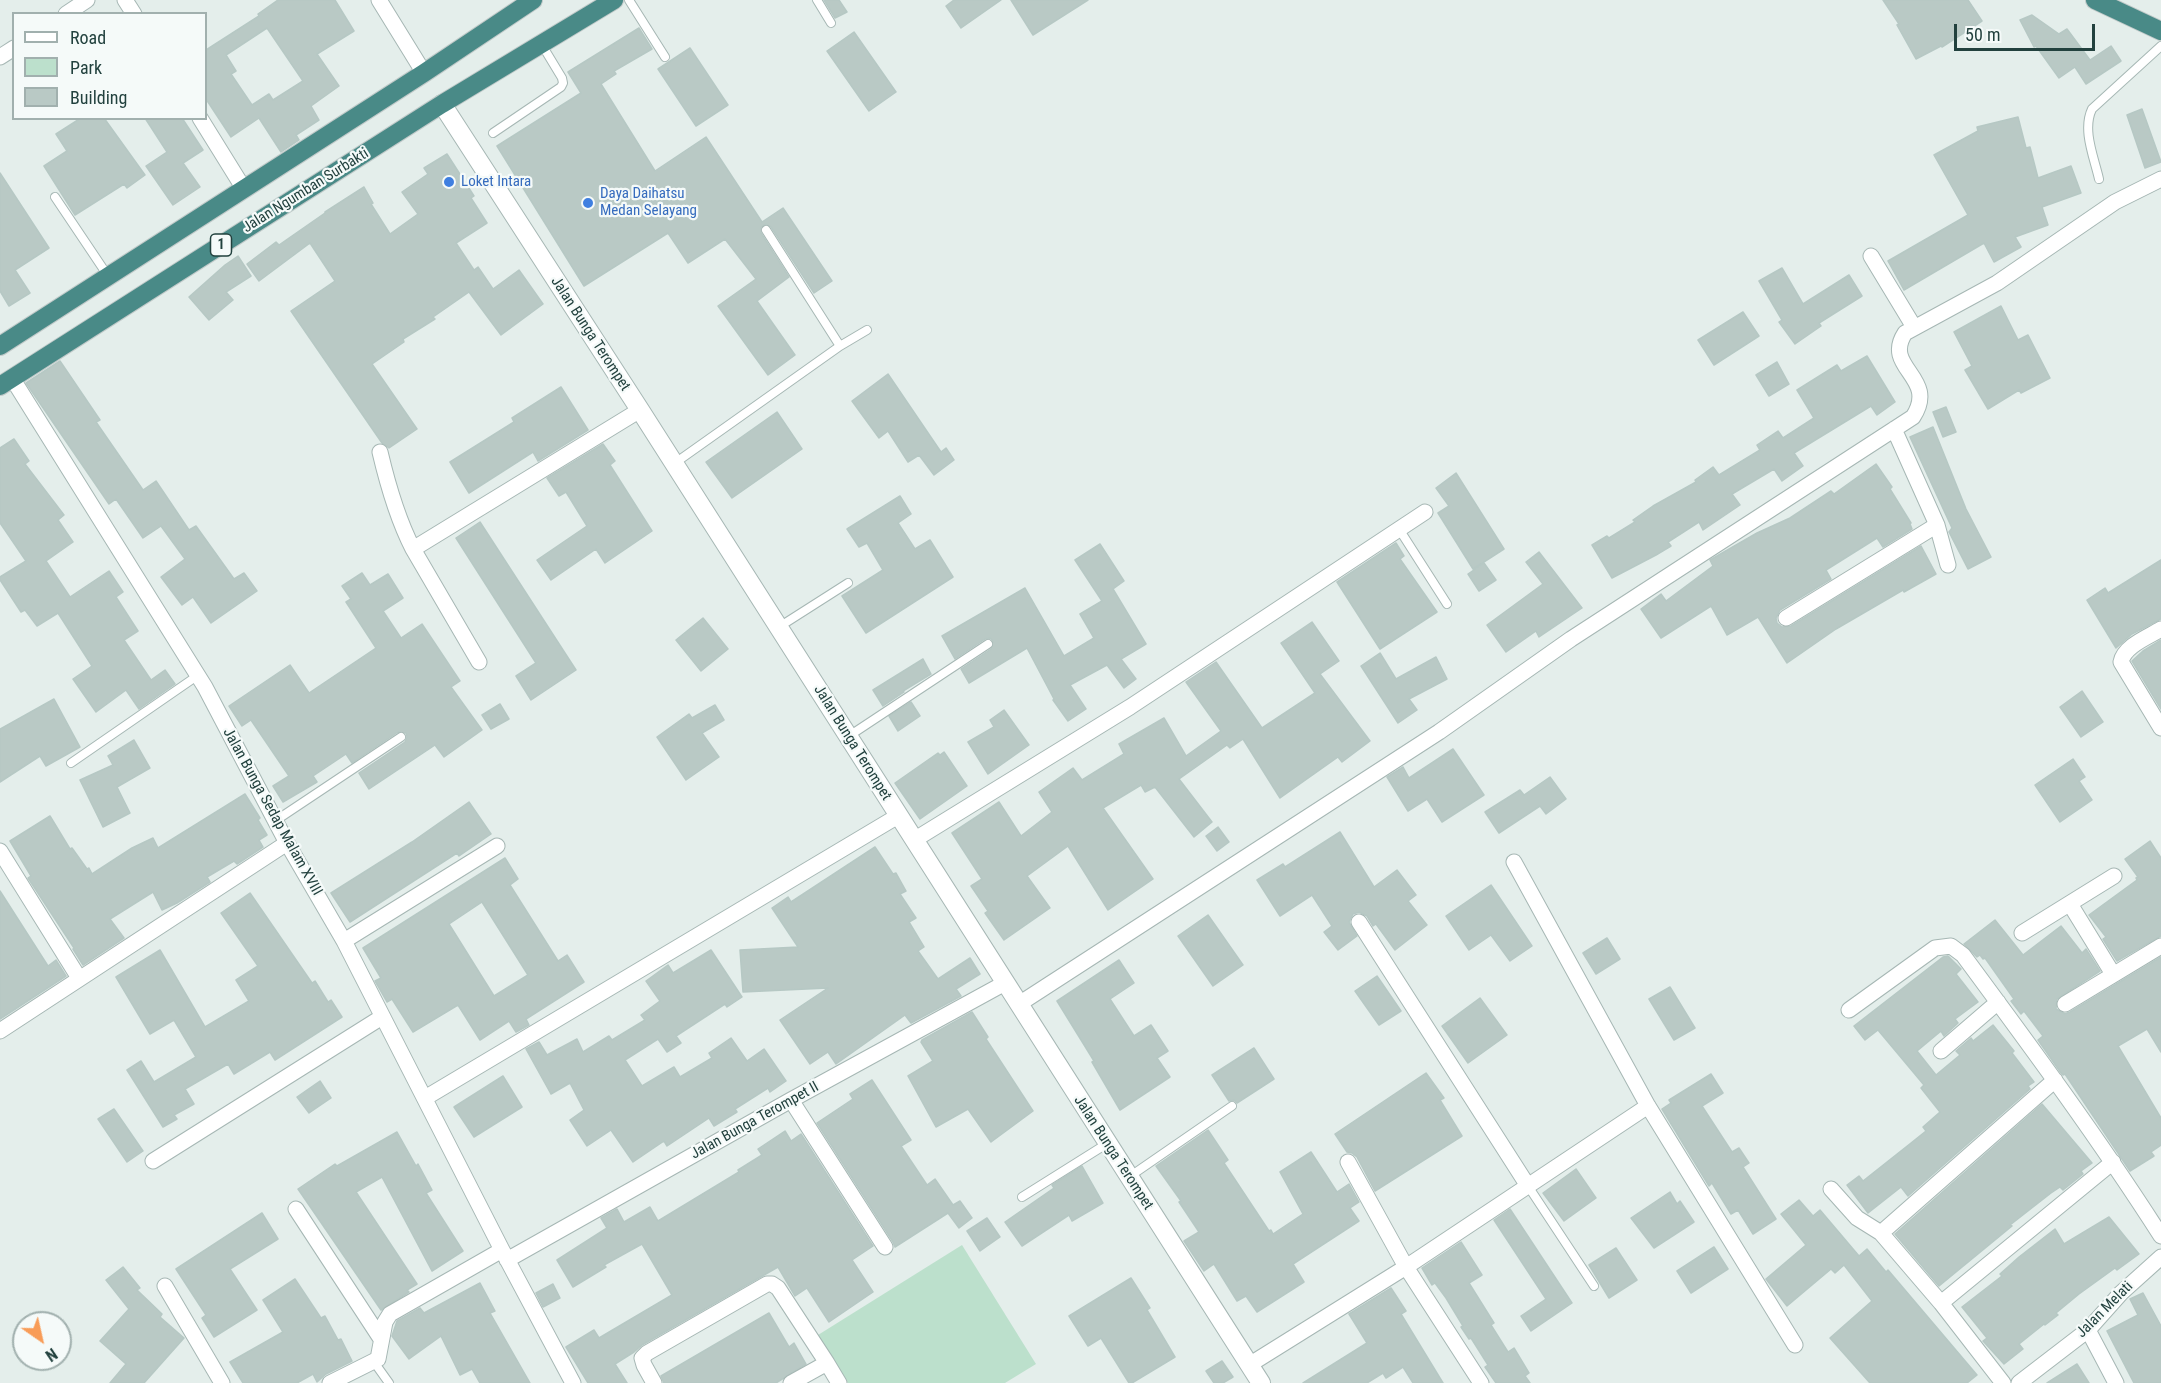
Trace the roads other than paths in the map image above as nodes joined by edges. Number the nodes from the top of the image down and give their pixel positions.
1 (87, 0) edge
2 (379, 0) edge
3 (533, 0) edge
4 (614, 0) edge
5 (629, 0) edge
6 (818, 0) edge
7 (2095, 0) edge
8 (69, 12) edge
9 (831, 23) dead end
10 (2161, 31) edge
11 (541, 44) junction
12 (2161, 46) edge
13 (665, 57) dead end
14 (424, 73) junction
15 (442, 104) junction
16 (201, 120) edge
17 (493, 133) dead end
18 (2099, 179) dead end
19 (2161, 179) edge
20 (244, 189) junction
21 (55, 197) dead end
22 (766, 230) dead end
23 (1870, 256) dead end
24 (109, 278) junction
25 (1914, 327) junction
26 (867, 330) dead end
27 (0, 346) edge
28 (840, 346) junction
29 (6, 382) edge
30 (640, 410) junction
31 (1894, 429) junction
32 (380, 452) dead end
33 (674, 464) junction
34 (1425, 512) dead end
35 (1937, 525) junction
36 (1399, 529) junction
37 (413, 549) junction
38 (1948, 565) dead end
39 (848, 583) dead end
40 (1447, 604) dead end
41 (1786, 618) dead end
42 (778, 627) junction
43 (2161, 629) edge
44 (988, 644) dead end
45 (479, 662) dead end
46 (197, 676) junction
47 (2161, 728) edge
48 (401, 737) dead end
49 (848, 737) junction
50 (70, 763) dead end
51 (898, 816) junction
52 (275, 821) junction
53 (914, 840) junction
54 (287, 843) junction
55 (497, 846) dead end
56 (0, 851) edge
57 (1514, 862) dead end
58 (2114, 876) dead end
59 (2070, 904) junction
60 (1359, 922) dead end
61 (2022, 933) dead end
62 (344, 941) junction
63 (2161, 945) edge
64 (2113, 974) junction
65 (79, 978) junction
66 (1005, 983) junction
67 (1998, 1002) junction
68 (1018, 1004) junction
69 (2065, 1004) dead end
70 (1849, 1010) dead end
71 (382, 1017) junction
72 (0, 1030) edge
73 (1941, 1051) dead end
74 (2055, 1080) junction
75 (425, 1098) junction
76 (791, 1100) junction
77 (1232, 1106) dead end
78 (1648, 1106) junction
79 (1108, 1143) junction
80 (153, 1161) dead end
81 (1348, 1162) dead end
82 (2113, 1162) junction
83 (1129, 1177) junction
84 (1528, 1186) junction
85 (1831, 1189) dead end
86 (1022, 1197) dead end
87 (296, 1209) dead end
88 (1881, 1233) junction
89 (2161, 1236) edge
90 (885, 1247) dead end
91 (504, 1255) junction
92 (2161, 1257) edge
93 (1406, 1267) junction
94 (165, 1286) dead end
95 (1594, 1286) dead end
96 (1941, 1303) junction
97 (2088, 1330) junction
98 (381, 1339) junction
99 (1796, 1346) dead end
100 (374, 1362) junction
101 (827, 1363) junction
102 (1249, 1365) junction
103 (222, 1383) edge
104 (330, 1383) edge
105 (389, 1383) edge
106 (573, 1383) edge
107 (654, 1383) edge
108 (791, 1383) edge
109 (838, 1383) edge
110 (1260, 1383) edge
111 (1481, 1383) edge
112 (2003, 1383) edge
113 (2019, 1383) edge
114 (2116, 1383) edge

1 - 8 street
2 - 14 street
3 - 14 highway, 1
4 - 11 highway, Jalan Ngumban Surbakti / 1
5 - 13 lane
6 - 9 lane
7 - 10 highway
11 - 15 highway, Jalan Ngumban Surbakti / 1
11 - 17 lane
12 - 18 lane
14 - 20 highway, 1
15 - 29 highway, Jalan Ngumban Surbakti / 1
15 - 30 street, Jalan Bunga Terompet
16 - 20 street
19 - 25 street
20 - 24 highway, 1
21 - 24 lane
22 - 28 lane
23 - 25 street
24 - 27 highway, 1
25 - 31 street
26 - 28 lane
28 - 33 lane
29 - 46 street, Jalan Bunga Sedap Malam XVIII
30 - 33 street, Jalan Bunga Terompet
30 - 37 street
31 - 35 street
31 - 68 street
32 - 37 street
33 - 42 street, Jalan Bunga Terompet
34 - 36 street
35 - 38 street
35 - 41 street
36 - 40 lane
36 - 53 street
37 - 45 street
39 - 42 lane
42 - 49 street, Jalan Bunga Terompet
43 - 47 street
44 - 49 lane
46 - 50 lane
46 - 52 street, Jalan Bunga Sedap Malam XVIII
48 - 52 lane
49 - 51 street, Jalan Bunga Terompet
51 - 53 street, Jalan Bunga Terompet
51 - 75 street
52 - 54 street, Jalan Bunga Sedap Malam XVIII
53 - 66 street, Jalan Bunga Terompet
54 - 62 street, Jalan Bunga Sedap Malam XVIII
54 - 65 street
55 - 62 street
56 - 65 street
57 - 78 street
58 - 59 street
59 - 61 street
59 - 64 street
60 - 84 street
62 - 71 street, Jalan Bunga Sedap Malam XVIII
63 - 64 street
64 - 69 street
65 - 72 street
66 - 68 street, Jalan Bunga Terompet
66 - 76 street, Jalan Bunga Terompet II
67 - 70 street
67 - 73 street
67 - 74 street
68 - 79 street, Jalan Bunga Terompet
71 - 75 street, Jalan Bunga Sedap Malam XVIII
71 - 80 street
74 - 82 street
74 - 88 street
75 - 91 street, Jalan Bunga Sedap Malam XVIII
76 - 90 street
76 - 91 street, Jalan Bunga Terompet II
77 - 83 lane
78 - 84 street
78 - 99 street
79 - 83 street, Jalan Bunga Terompet
79 - 86 lane
81 - 93 street
82 - 89 street
82 - 96 street
83 - 102 street, Jalan Bunga Terompet
84 - 93 street
84 - 95 lane
85 - 88 street
87 - 98 street
88 - 96 street
91 - 98 street, Jalan Bunga Terompet II
91 - 106 street, Jalan Bunga Sedap Malam XVIII
92 - 97 street, Jalan Melati
93 - 102 street
93 - 111 street
94 - 103 street
96 - 112 street
97 - 113 street, Jalan Melati
97 - 114 street
98 - 100 street, Jalan Bunga Terompet II
100 - 104 street
100 - 105 lane
101 - 107 street
101 - 108 street
101 - 109 street
102 - 110 street, Jalan Bunga Terompet

